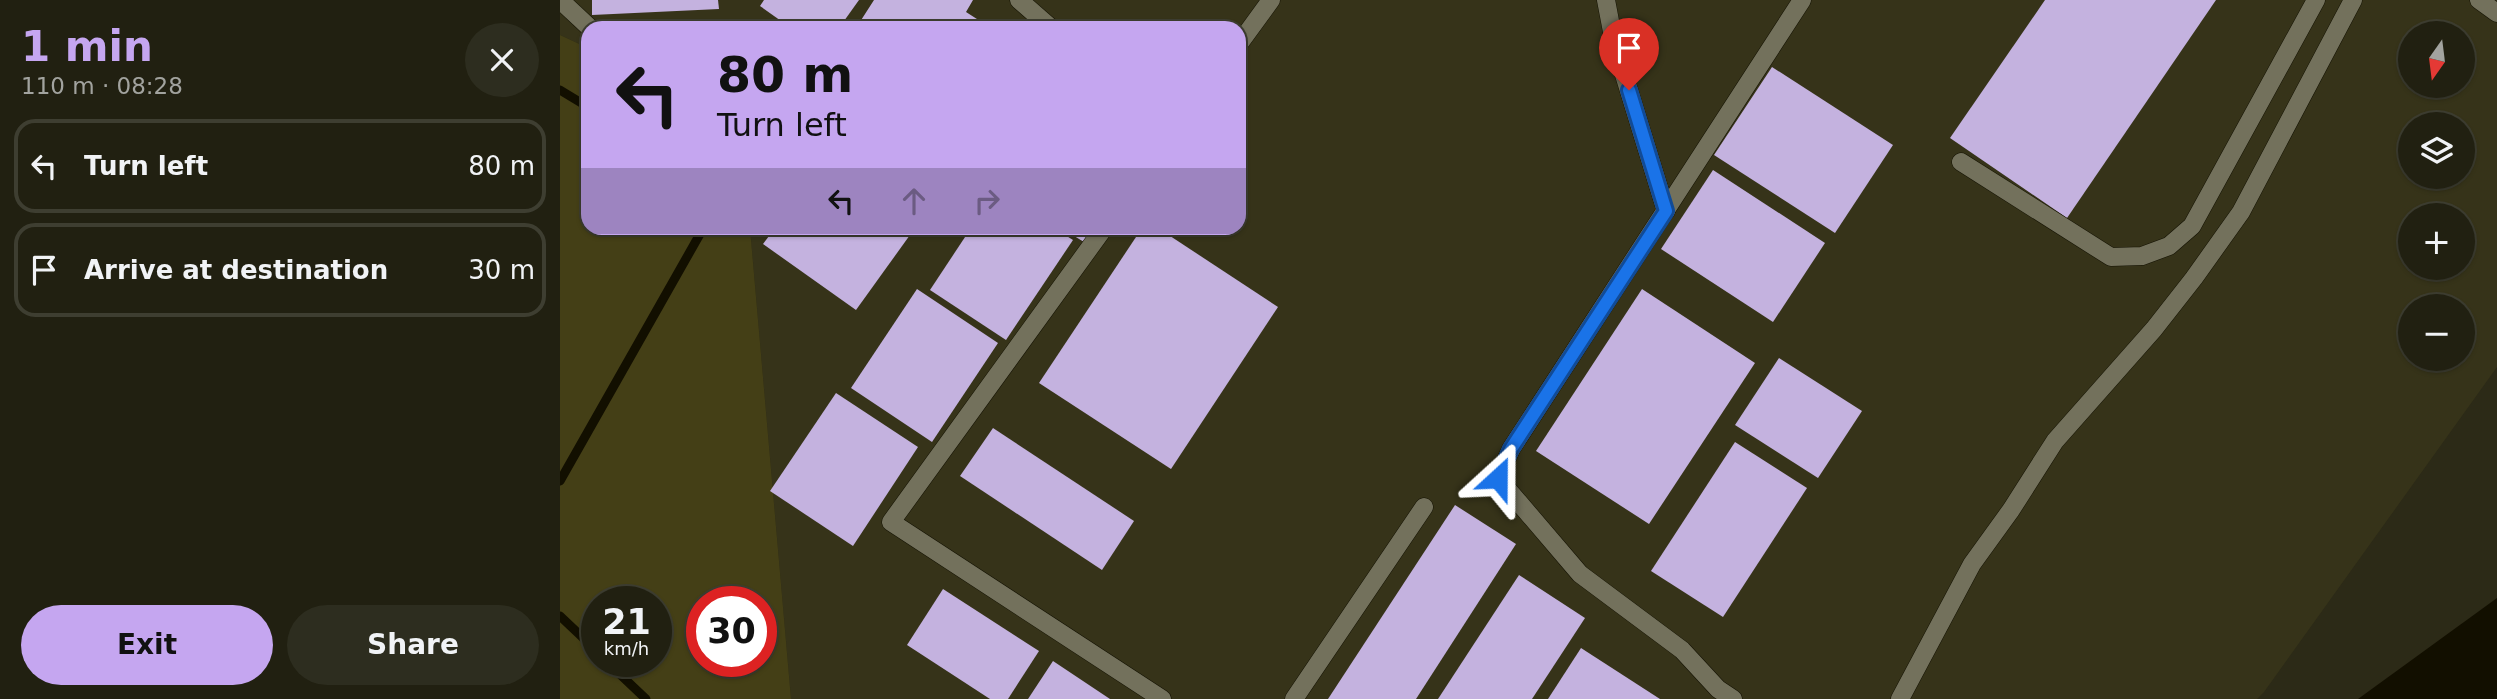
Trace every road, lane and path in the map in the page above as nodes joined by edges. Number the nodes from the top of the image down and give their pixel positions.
1 (560, 0) edge
2 (1019, 0) edge
3 (1271, 0) edge
4 (1606, 0) edge
5 (2316, 0) edge
6 (2353, 0) edge
7 (2479, 0) edge
8 (1799, 2) edge
9 (2497, 13) edge
10 (582, 21) edge
11 (1043, 21) edge
12 (1246, 34) edge
13 (1961, 162) dead end
14 (1666, 211) junction
15 (1099, 235) edge
16 (1424, 507) dead end
17 (1721, 696) edge
18 (1162, 699) edge
19 (1294, 699) edge
20 (1900, 699) edge

1 - 10 street
2 - 11 street
3 - 12 street
4 - 14 street
5 - 13 street
6 - 20 street
7 - 9 street
8 - 14 street
14 - 17 street
15 - 18 street
16 - 19 street

